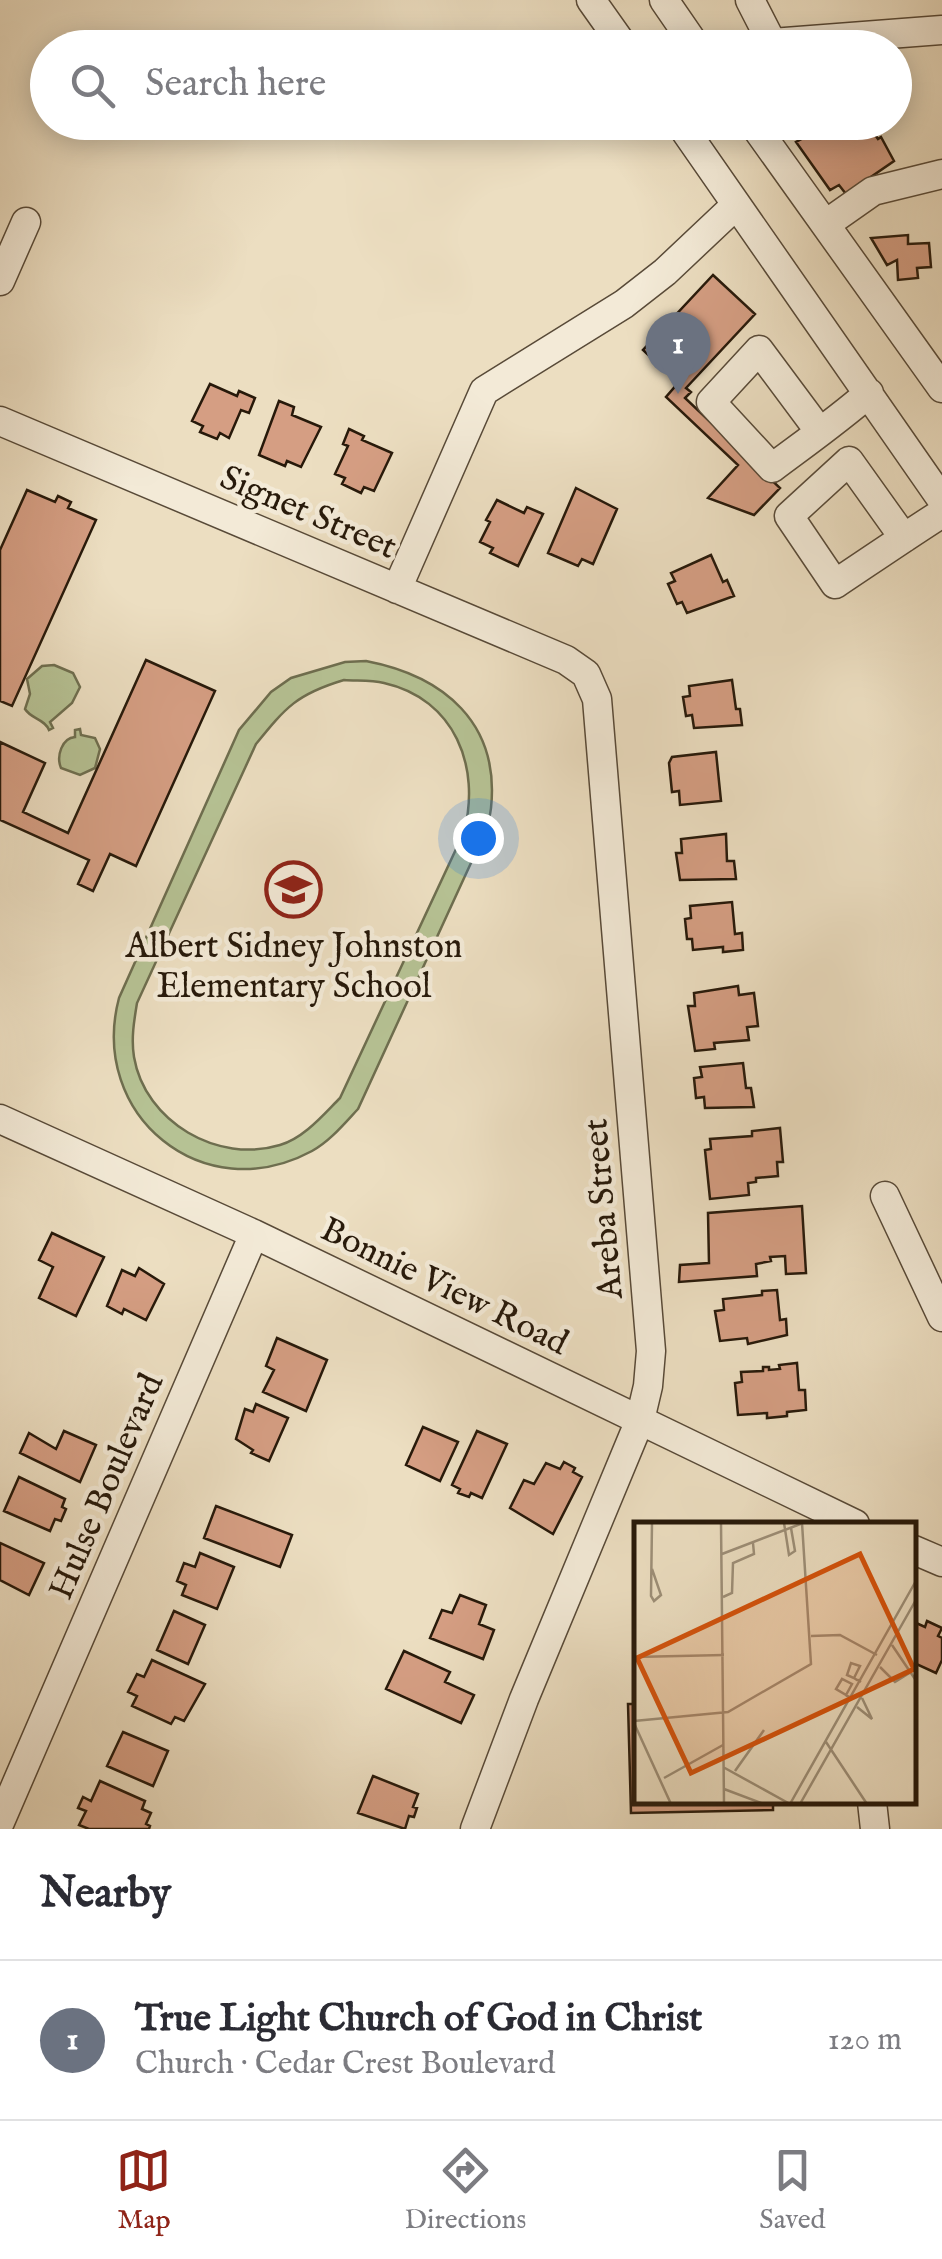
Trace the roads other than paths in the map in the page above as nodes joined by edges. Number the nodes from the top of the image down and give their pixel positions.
1 (591, 0) edge
2 (664, 0) edge
3 (750, 0) edge
4 (612, 30) edge
5 (685, 30) edge
6 (760, 30) edge
7 (942, 30) edge
8 (912, 33) edge
9 (691, 140) edge
10 (765, 140) edge
11 (942, 174) edge
12 (736, 205) junction
13 (26, 222) dead end
14 (826, 224) junction
15 (0, 281) edge
16 (942, 388) edge
17 (869, 393) junction
18 (0, 421) edge
19 (820, 432) dead end
20 (942, 500) edge
21 (942, 513) edge
22 (904, 538) dead end
23 (397, 589) junction
24 (586, 674) joint
25 (0, 1119) edge
26 (885, 1196) dead end
27 (254, 1234) junction
28 (942, 1317) edge
29 (640, 1420) junction
30 (851, 1522) edge
31 (917, 1551) edge
32 (942, 1562) edge
33 (872, 1804) edge
34 (0, 1822) edge
35 (475, 1829) edge
36 (875, 1829) edge

1 - 4 street
2 - 5 street
3 - 6 street
7 - 8 street
9 - 12 street
10 - 14 street
11 - 14 street
12 - 17 street
12 - 23 street
13 - 15 street
14 - 16 street
17 - 19 street
17 - 20 street
18 - 23 street, Signet Street
21 - 22 street
23 - 24 street, Signet Street
24 - 29 street, Areba Street
25 - 27 street, Bonnie View Road
26 - 28 street
27 - 29 street, Bonnie View Road
27 - 34 street, Hulse Boulevard
29 - 30 street, Bonnie View Road
29 - 35 street, Areba Street
31 - 32 street
33 - 36 street

